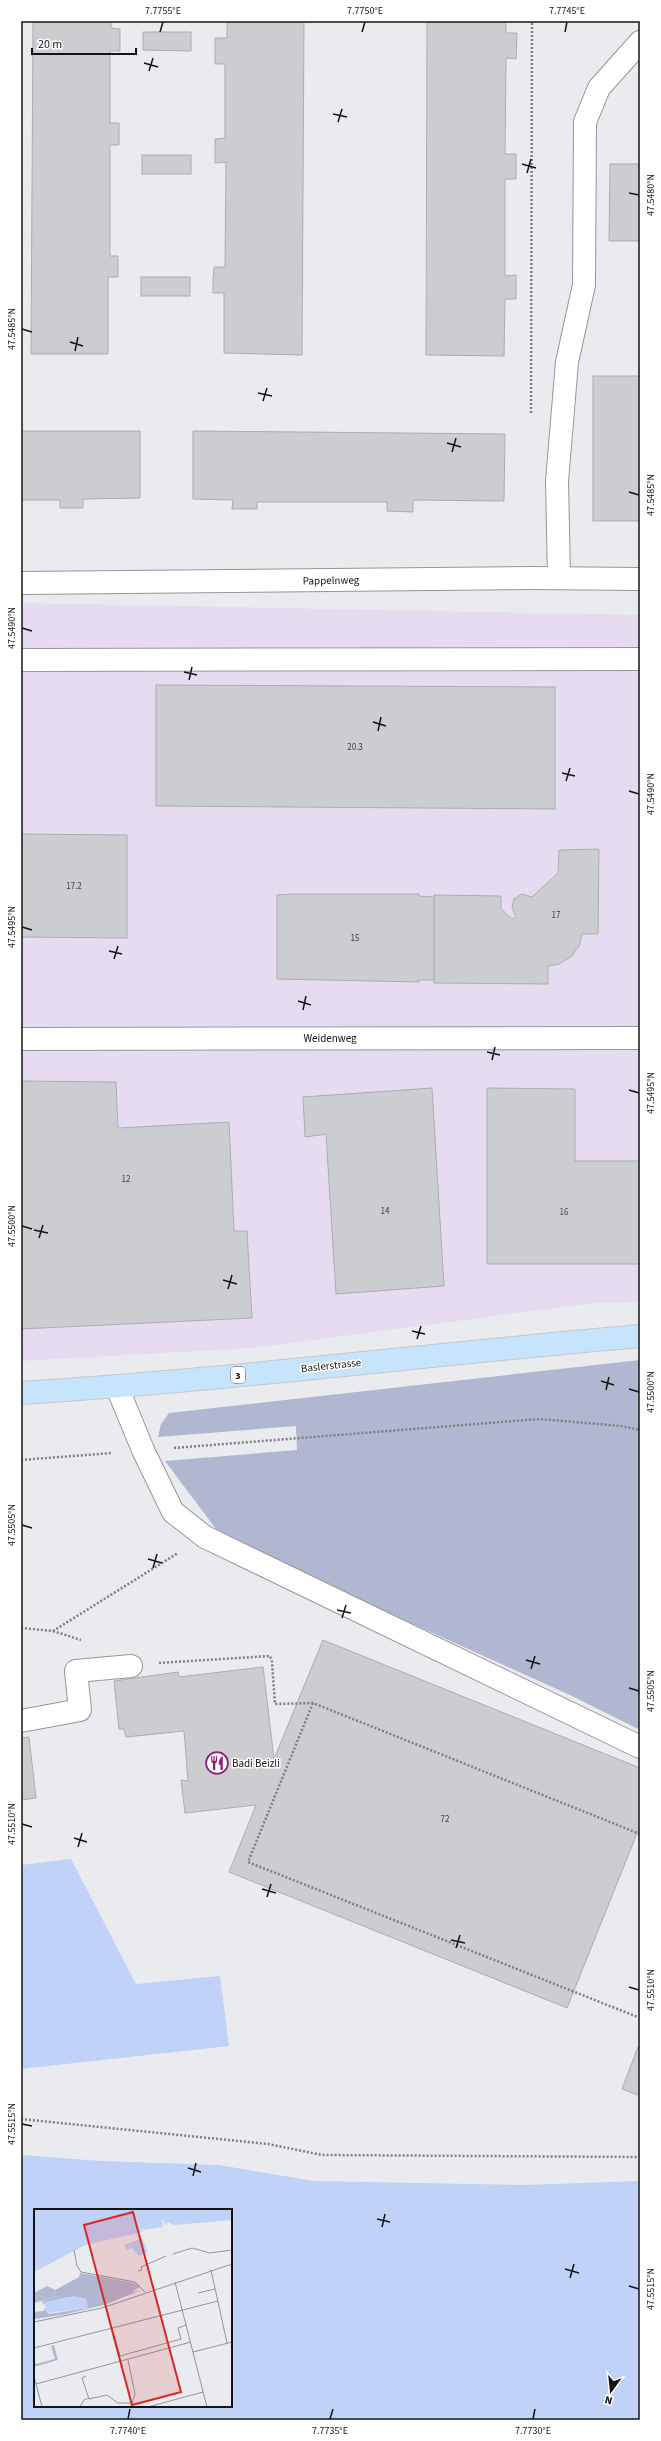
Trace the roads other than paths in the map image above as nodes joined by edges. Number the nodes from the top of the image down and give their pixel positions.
1 (640, 42) edge
2 (559, 578) junction
3 (640, 579) edge
4 (21, 583) edge
5 (640, 659) edge
6 (21, 660) edge
7 (640, 1038) edge
8 (21, 1039) edge
9 (640, 1336) edge
10 (117, 1387) junction
11 (21, 1393) edge
12 (131, 1666) road end
13 (21, 1721) edge
14 (640, 1746) edge

1 - 2 street
2 - 3 street, Pappelnweg
2 - 4 street, Pappelnweg
5 - 6 street
7 - 8 street, Weidenweg
9 - 10 main road, Baslerstrasse / 3
10 - 11 main road, Baslerstrasse / 3
10 - 14 street
12 - 13 street

